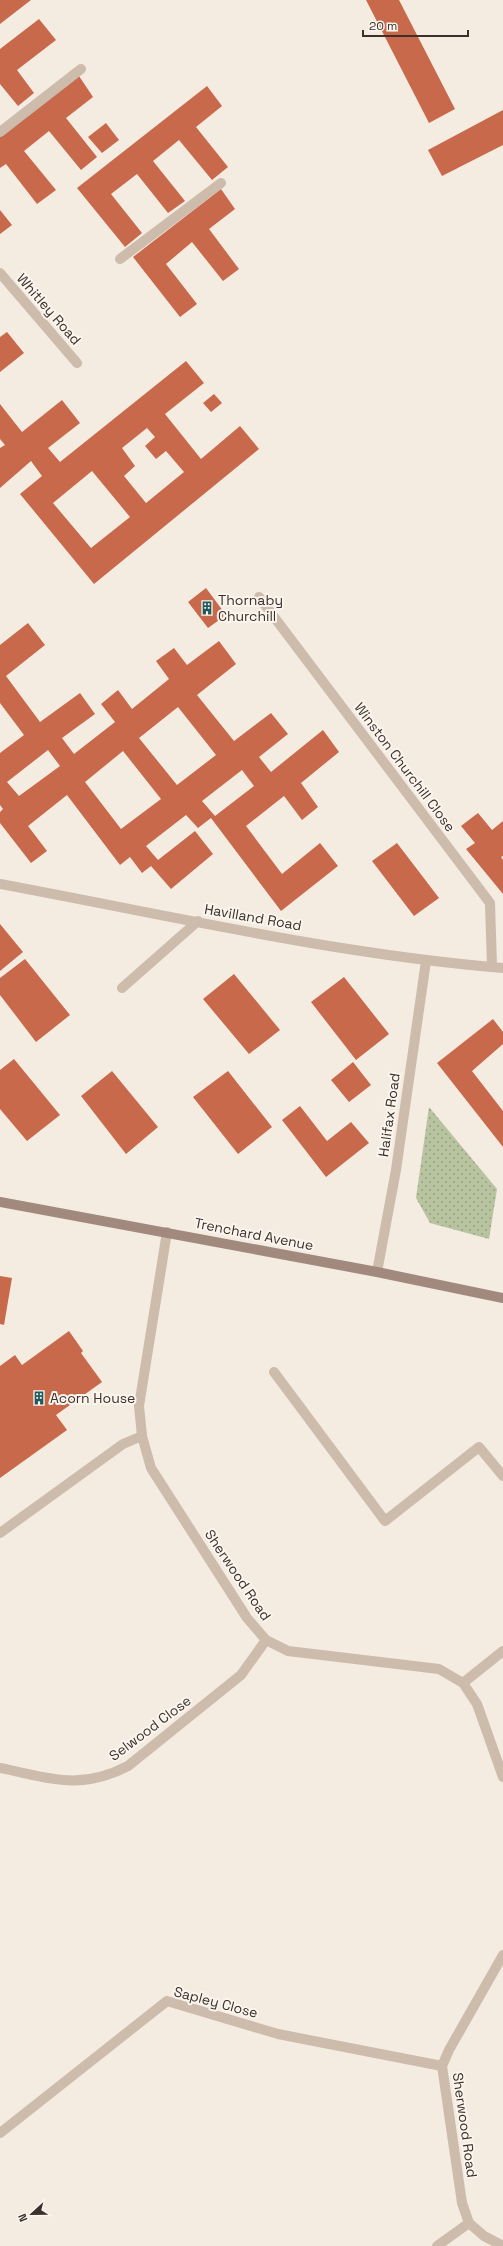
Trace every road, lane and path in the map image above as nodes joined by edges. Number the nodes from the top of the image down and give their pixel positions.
1 (81, 69) dead end
2 (0, 132) edge
3 (221, 183) dead end
4 (120, 260) dead end
5 (0, 273) edge
6 (77, 363) dead end
7 (259, 597) dead end
8 (0, 884) edge
9 (198, 921) junction
10 (426, 961) junction
11 (492, 967) junction
12 (503, 968) edge
13 (122, 988) dead end
14 (0, 1202) edge
15 (167, 1232) junction
16 (377, 1272) junction
17 (503, 1298) edge
18 (274, 1372) dead end
19 (142, 1436) junction
20 (503, 1476) edge
21 (0, 1533) edge
22 (266, 1640) junction
23 (503, 1650) edge
24 (463, 1683) junction
25 (0, 1768) edge
26 (503, 1777) edge
27 (503, 1956) edge
28 (442, 2066) junction
29 (0, 2133) edge
30 (469, 2223) junction
31 (437, 2246) edge
32 (503, 2246) edge

1 - 2 street
3 - 4 street
5 - 6 street, Whitley Road
7 - 11 street, Winston Churchill Close
8 - 9 street, Havilland Road
9 - 10 street, Havilland Road
9 - 13 street
10 - 11 street, Havilland Road
10 - 16 street, Halifax Road
11 - 12 street, Havilland Road
14 - 15 street, Trenchard Avenue
15 - 16 street, Trenchard Avenue
15 - 19 street, Sherwood Road
16 - 17 street, Trenchard Avenue
18 - 20 street
19 - 21 street
19 - 22 street, Sherwood Road
22 - 24 street, Sherwood Road
22 - 25 street, Selwood Close
23 - 24 street
24 - 26 street, Sherwood Road
27 - 28 street, Sherwood Road
28 - 29 street, Sapley Close
28 - 30 street, Sherwood Road
30 - 31 street
30 - 32 street, Sherwood Road

